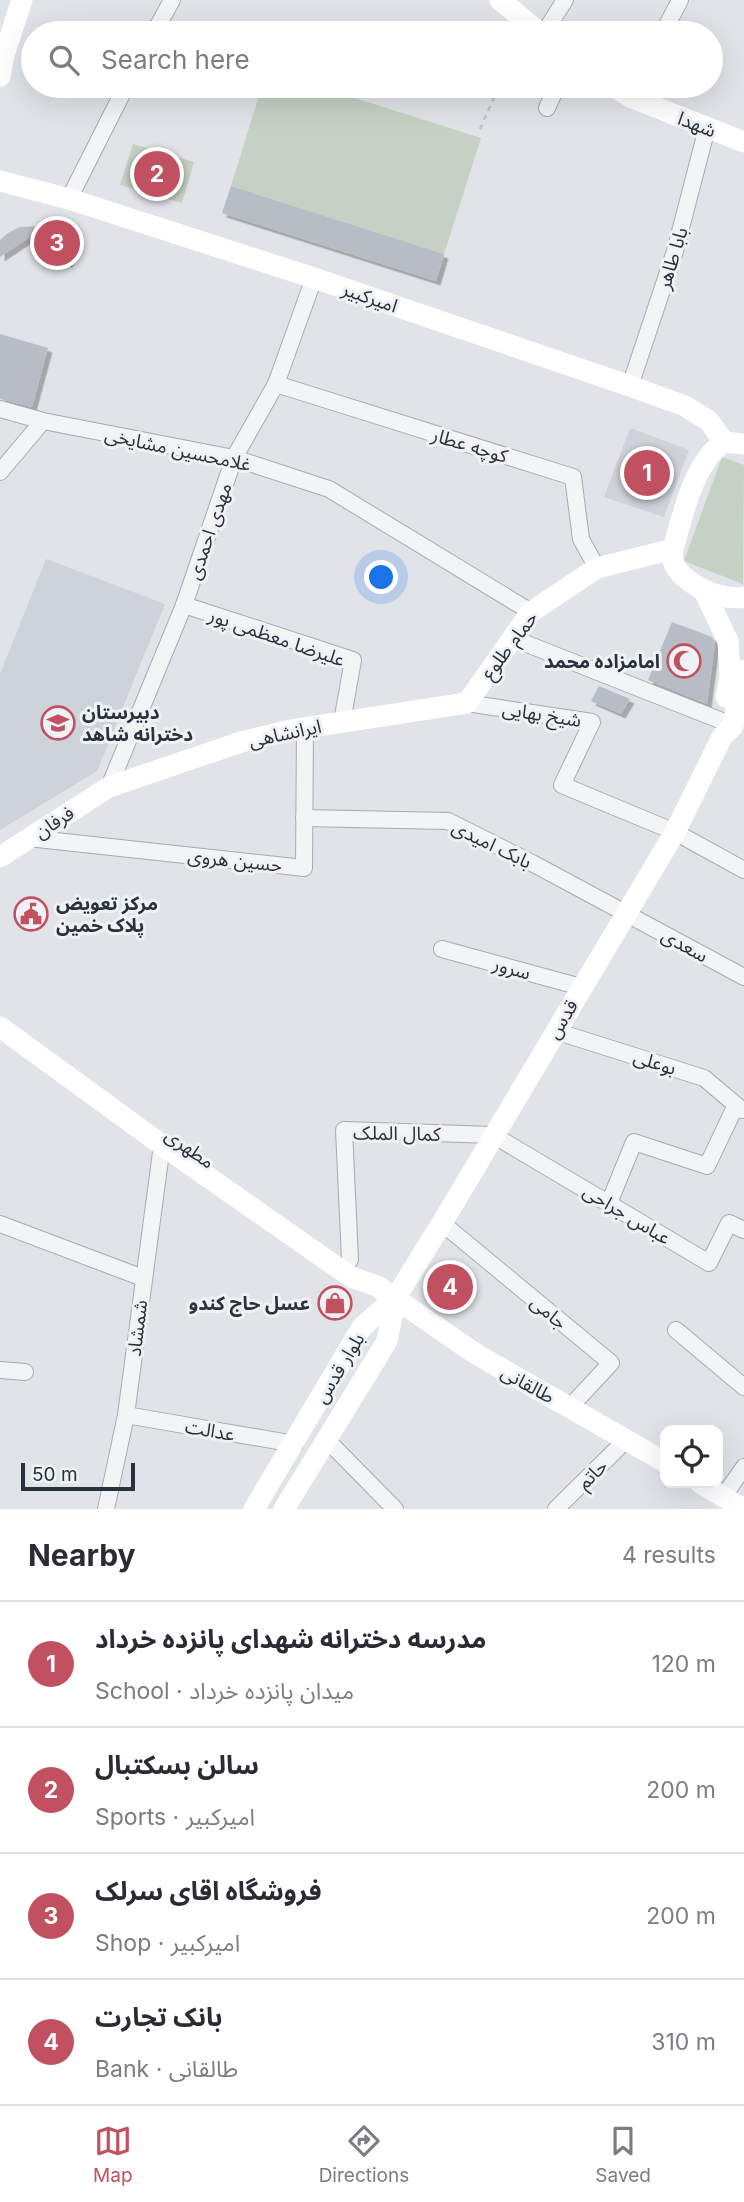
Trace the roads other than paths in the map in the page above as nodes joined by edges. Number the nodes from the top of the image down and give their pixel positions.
1 (22, 0) edge
2 (172, 0) edge
3 (500, 0) edge
4 (565, 0) edge
5 (680, 0) edge
6 (161, 21) edge
7 (527, 21) edge
8 (550, 21) edge
9 (669, 21) edge
10 (1, 65) edge
11 (120, 98) edge
12 (552, 98) edge
13 (643, 98) edge
14 (547, 108) dead end
15 (707, 128) junction
16 (744, 142) edge
17 (0, 181) edge
18 (69, 199) junction
19 (314, 278) junction
20 (276, 384) junction
21 (630, 387) junction
22 (0, 409) edge
23 (43, 421) junction
24 (738, 443) edge
25 (234, 458) junction
26 (0, 472) edge
27 (673, 549) junction
28 (597, 568) junction
29 (703, 589) junction
30 (744, 597) edge
31 (184, 605) junction
32 (531, 611) junction
33 (512, 638) junction
34 (744, 670) edge
35 (467, 703) junction
36 (342, 722) junction
37 (306, 728) junction
38 (730, 729) edge
39 (109, 787) junction
40 (304, 818) junction
41 (675, 832) junction
42 (28, 838) junction
43 (0, 857) edge
44 (744, 870) edge
45 (626, 912) junction
46 (442, 948) dead end
47 (744, 977) edge
48 (582, 987) junction
49 (0, 1012) edge
50 (0, 1027) edge
51 (555, 1031) junction
52 (740, 1108) edge
53 (493, 1135) junction
54 (164, 1138) junction
55 (609, 1203) junction
56 (442, 1223) junction
57 (0, 1224) edge
58 (744, 1230) edge
59 (350, 1260) junction
60 (144, 1278) junction
61 (377, 1286) junction
62 (396, 1297) junction
63 (676, 1330) dead end
64 (0, 1370) edge
65 (25, 1372) dead end
66 (744, 1387) edge
67 (570, 1407) junction
68 (126, 1415) junction
69 (627, 1439) junction
70 (327, 1440) junction
71 (295, 1444) junction
72 (660, 1459) edge
73 (744, 1467) edge
74 (705, 1488) edge
75 (721, 1503) edge
76 (106, 1509) edge
77 (254, 1509) edge
78 (284, 1509) edge
79 (395, 1509) edge
80 (556, 1509) edge
81 (744, 1509) edge

1 - 10 main road
2 - 6 street
3 - 7 main road
4 - 8 street
5 - 9 street
11 - 18 street
12 - 14 street
13 - 15 main road, شهدا
15 - 16 main road, شهدا
15 - 21 street, بابا طاهر
17 - 18 main road, امیرکبیر
18 - 19 main road, امیرکبیر
19 - 20 street, مهدی احمدی
19 - 21 main road, امیرکبیر
20 - 25 street, مهدی احمدی
20 - 28 street, کوچه عطار
21 - 24 main road, امیرکبیر
22 - 23 street, غلامحسین مشایخی
23 - 25 street, غلامحسین مشایخی
23 - 26 street
24 - 27 main road
25 - 31 street, مهدی احمدی
25 - 32 street, غلامحسین مشایخی
27 - 28 main road, حمام طلوع
27 - 29 main road
28 - 32 main road, حمام طلوع
29 - 30 main road
29 - 38 main road, قدس
31 - 36 street, علیرضا معظمی پور
31 - 39 street, مهدی احمدی
32 - 33 main road, حمام طلوع
33 - 35 main road, حمام طلوع
33 - 38 street
34 - 38 main road, قدس
35 - 36 main road, ایرانشاهی
35 - 41 street, شیخ بهایی
36 - 37 main road, ایرانشاهی
37 - 39 main road, ایرانشاهی
37 - 40 street, حسین هروی
38 - 41 main road, قدس
39 - 42 main road, فرفان
40 - 42 street, حسین هروی
40 - 45 street, بابک امیدی
41 - 44 street
41 - 45 main road, قدس
42 - 43 main road, فرفان
45 - 47 street, سعدی
45 - 48 main road, قدس
46 - 48 street, سرور
48 - 51 main road, قدس
49 - 54 main road, مطهری
50 - 54 main road, مطهری
51 - 52 street, بوعلی
51 - 53 main road, قدس
52 - 55 street
53 - 55 street, عباس جراحی
53 - 56 main road, قدس
53 - 59 street, کمال الملک
54 - 59 main road, مطهری
54 - 60 street, شمشاد
54 - 61 main road, مطهری
55 - 58 street, عباس جراحی
56 - 62 main road, قدس
56 - 67 street, جامی
57 - 60 street
59 - 61 main road, مطهری
60 - 68 street, شمشاد
61 - 62 main road, مطهری
62 - 67 main road, طالقانی
62 - 70 main road, بلوار قدس
62 - 71 main road, بلوار قدس
63 - 66 street
64 - 65 street
67 - 69 main road, طالقانی
68 - 71 street, عدالت
68 - 76 street, شمشاد
69 - 72 main road, طالقانی
69 - 80 street, حاتم
70 - 78 main road, بلوار قدس
70 - 79 street
71 - 77 main road, بلوار قدس
73 - 75 street
74 - 75 main road
75 - 81 main road

